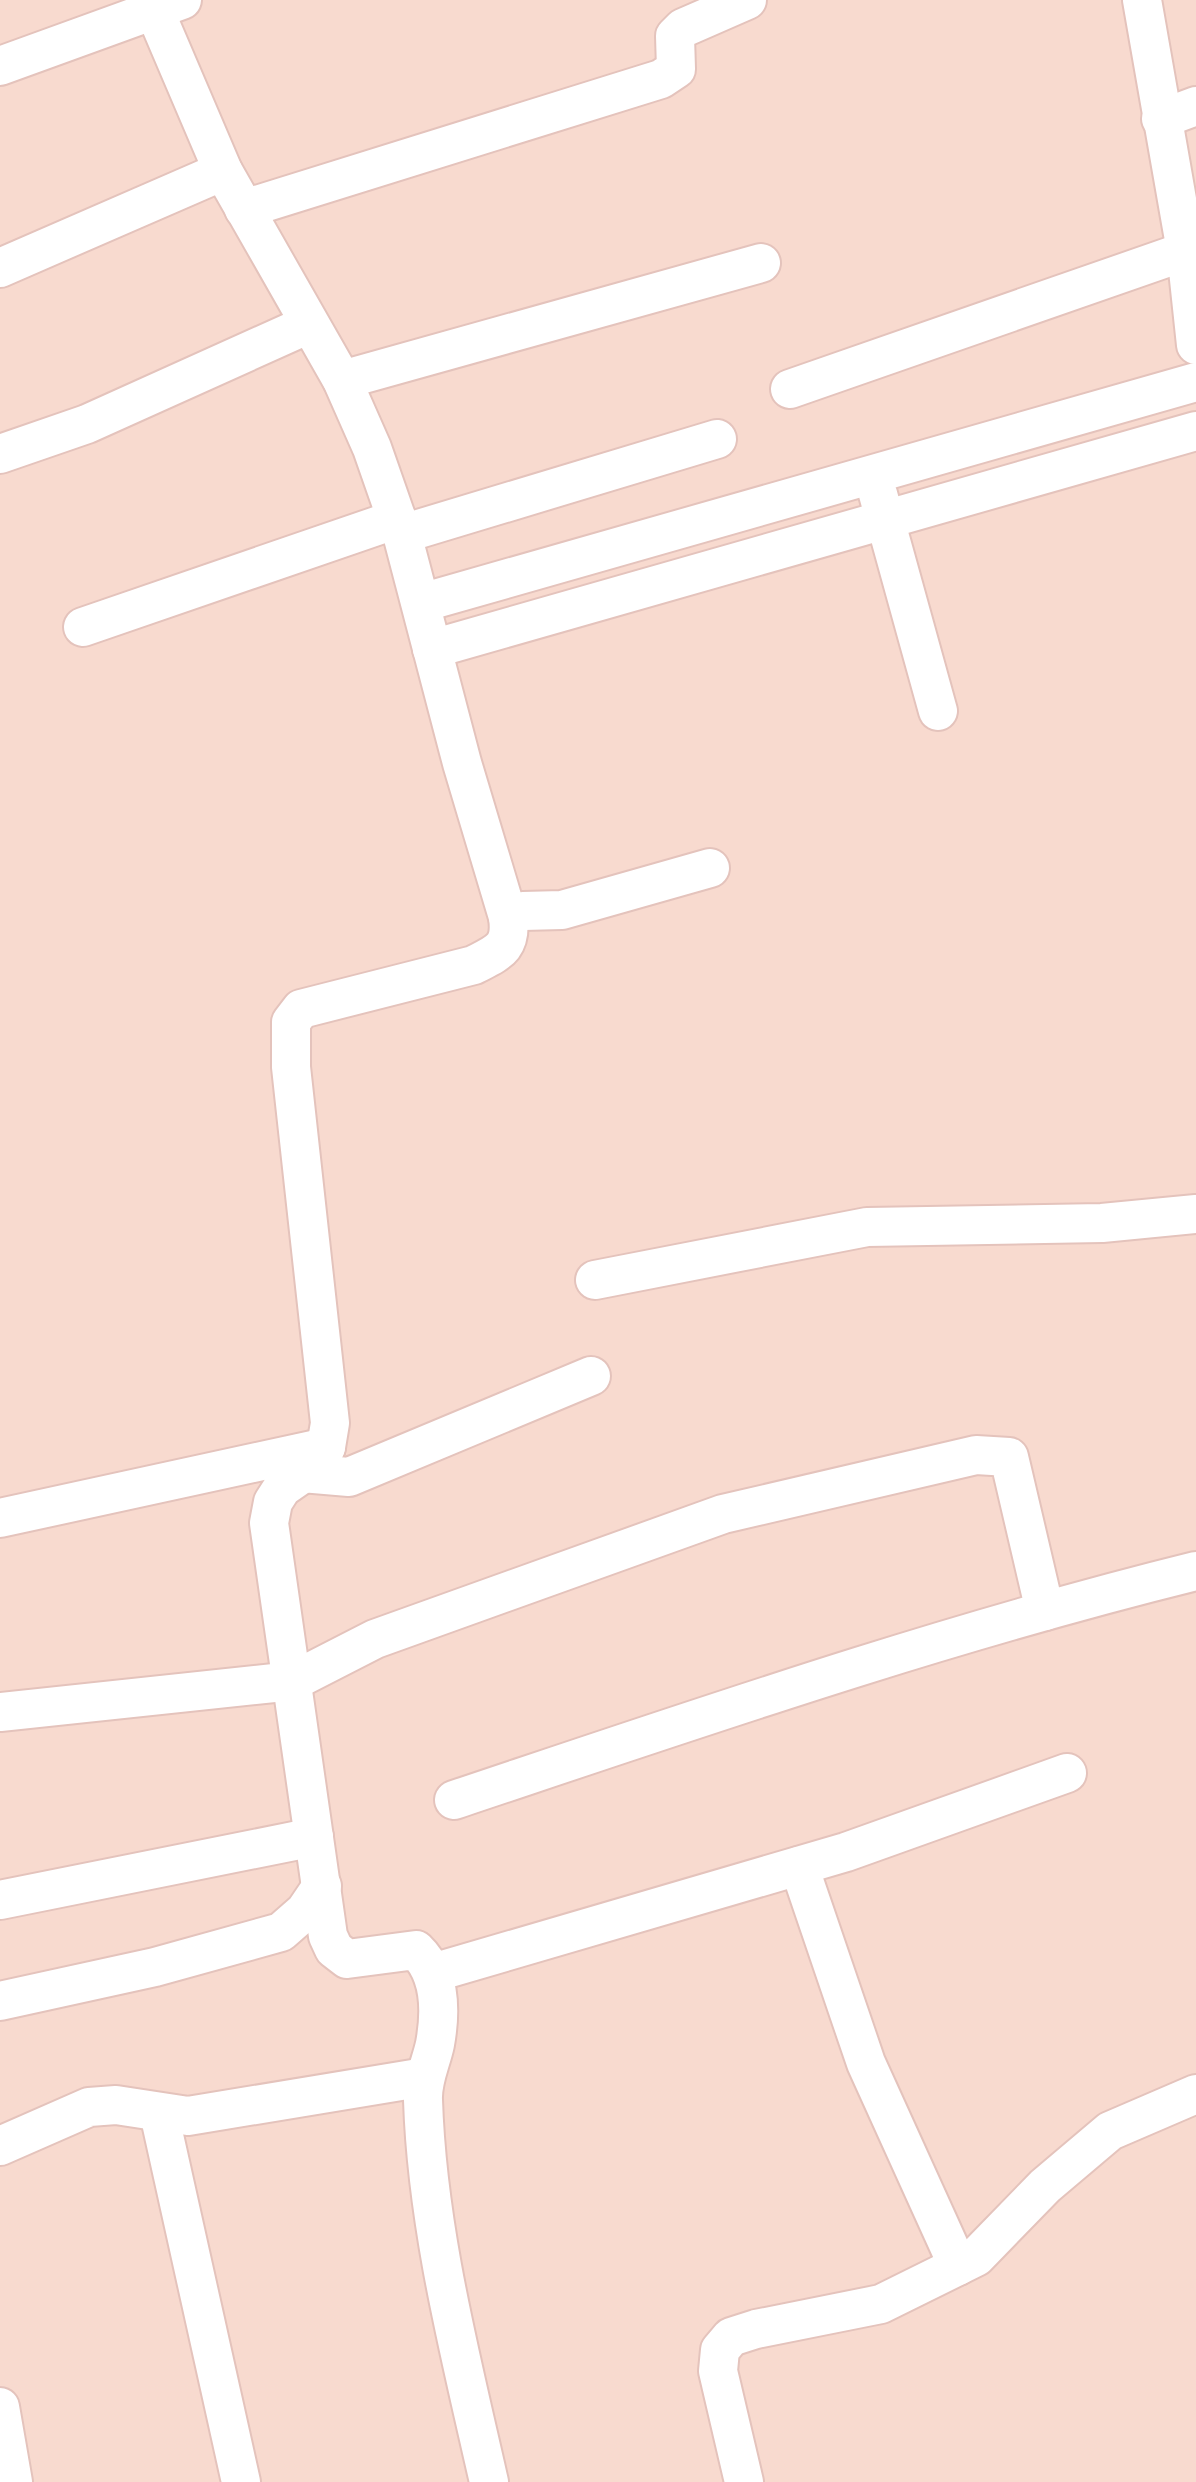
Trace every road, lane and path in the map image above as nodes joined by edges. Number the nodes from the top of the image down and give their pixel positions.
1 (747, 0) edge
2 (1142, 0) edge
3 (161, 3) edge
4 (0, 65) edge
5 (1179, 113) edge
6 (223, 171) junction
7 (244, 209) junction
8 (1186, 251) junction
9 (761, 263) dead end
10 (0, 268) edge
11 (309, 324) junction
12 (1196, 345) edge
13 (342, 380) junction
14 (1196, 383) edge
15 (790, 389) dead end
16 (1196, 431) edge
17 (717, 439) dead end
18 (0, 454) edge
19 (878, 496) junction
20 (400, 526) junction
21 (421, 603) junction
22 (83, 627) dead end
23 (432, 649) junction
24 (938, 712) dead end
25 (710, 868) dead end
26 (508, 917) junction
27 (1196, 1214) edge
28 (595, 1280) dead end
29 (591, 1376) dead end
30 (314, 1460) junction
31 (0, 1518) edge
32 (1196, 1571) edge
33 (1045, 1611) junction
34 (293, 1681) junction
35 (0, 1712) edge
36 (1068, 1773) dead end
37 (454, 1800) dead end
38 (314, 1837) junction
39 (799, 1866) junction
40 (322, 1886) junction
41 (0, 1900) edge
42 (435, 1978) junction
43 (0, 2001) edge
44 (425, 2077) junction
45 (1196, 2094) edge
46 (159, 2113) junction
47 (0, 2146) edge
48 (958, 2266) junction
49 (0, 2407) edge
50 (8, 2474) edge
51 (241, 2482) edge
52 (489, 2482) edge
53 (744, 2482) edge

1 - 7 street
2 - 5 street
3 - 4 street
3 - 6 street
5 - 8 street
6 - 7 street
6 - 10 street
7 - 11 street
8 - 12 street
8 - 15 street
9 - 13 street
11 - 13 street
11 - 18 street
13 - 20 street
14 - 19 street
16 - 19 street
17 - 20 street
19 - 21 street
19 - 23 street
19 - 24 street
20 - 21 street
20 - 22 street
21 - 23 street
23 - 26 street
25 - 26 street
26 - 30 street
27 - 28 street
29 - 30 street
30 - 31 street
30 - 34 street
32 - 33 street
33 - 34 street
33 - 37 street
34 - 35 street
34 - 38 street
36 - 39 street
38 - 40 street
38 - 41 street
39 - 42 street
39 - 48 street
40 - 42 street
40 - 43 street
42 - 44 street
44 - 46 street
44 - 52 street
45 - 48 street
46 - 47 street
46 - 51 street
48 - 53 street
49 - 50 street

